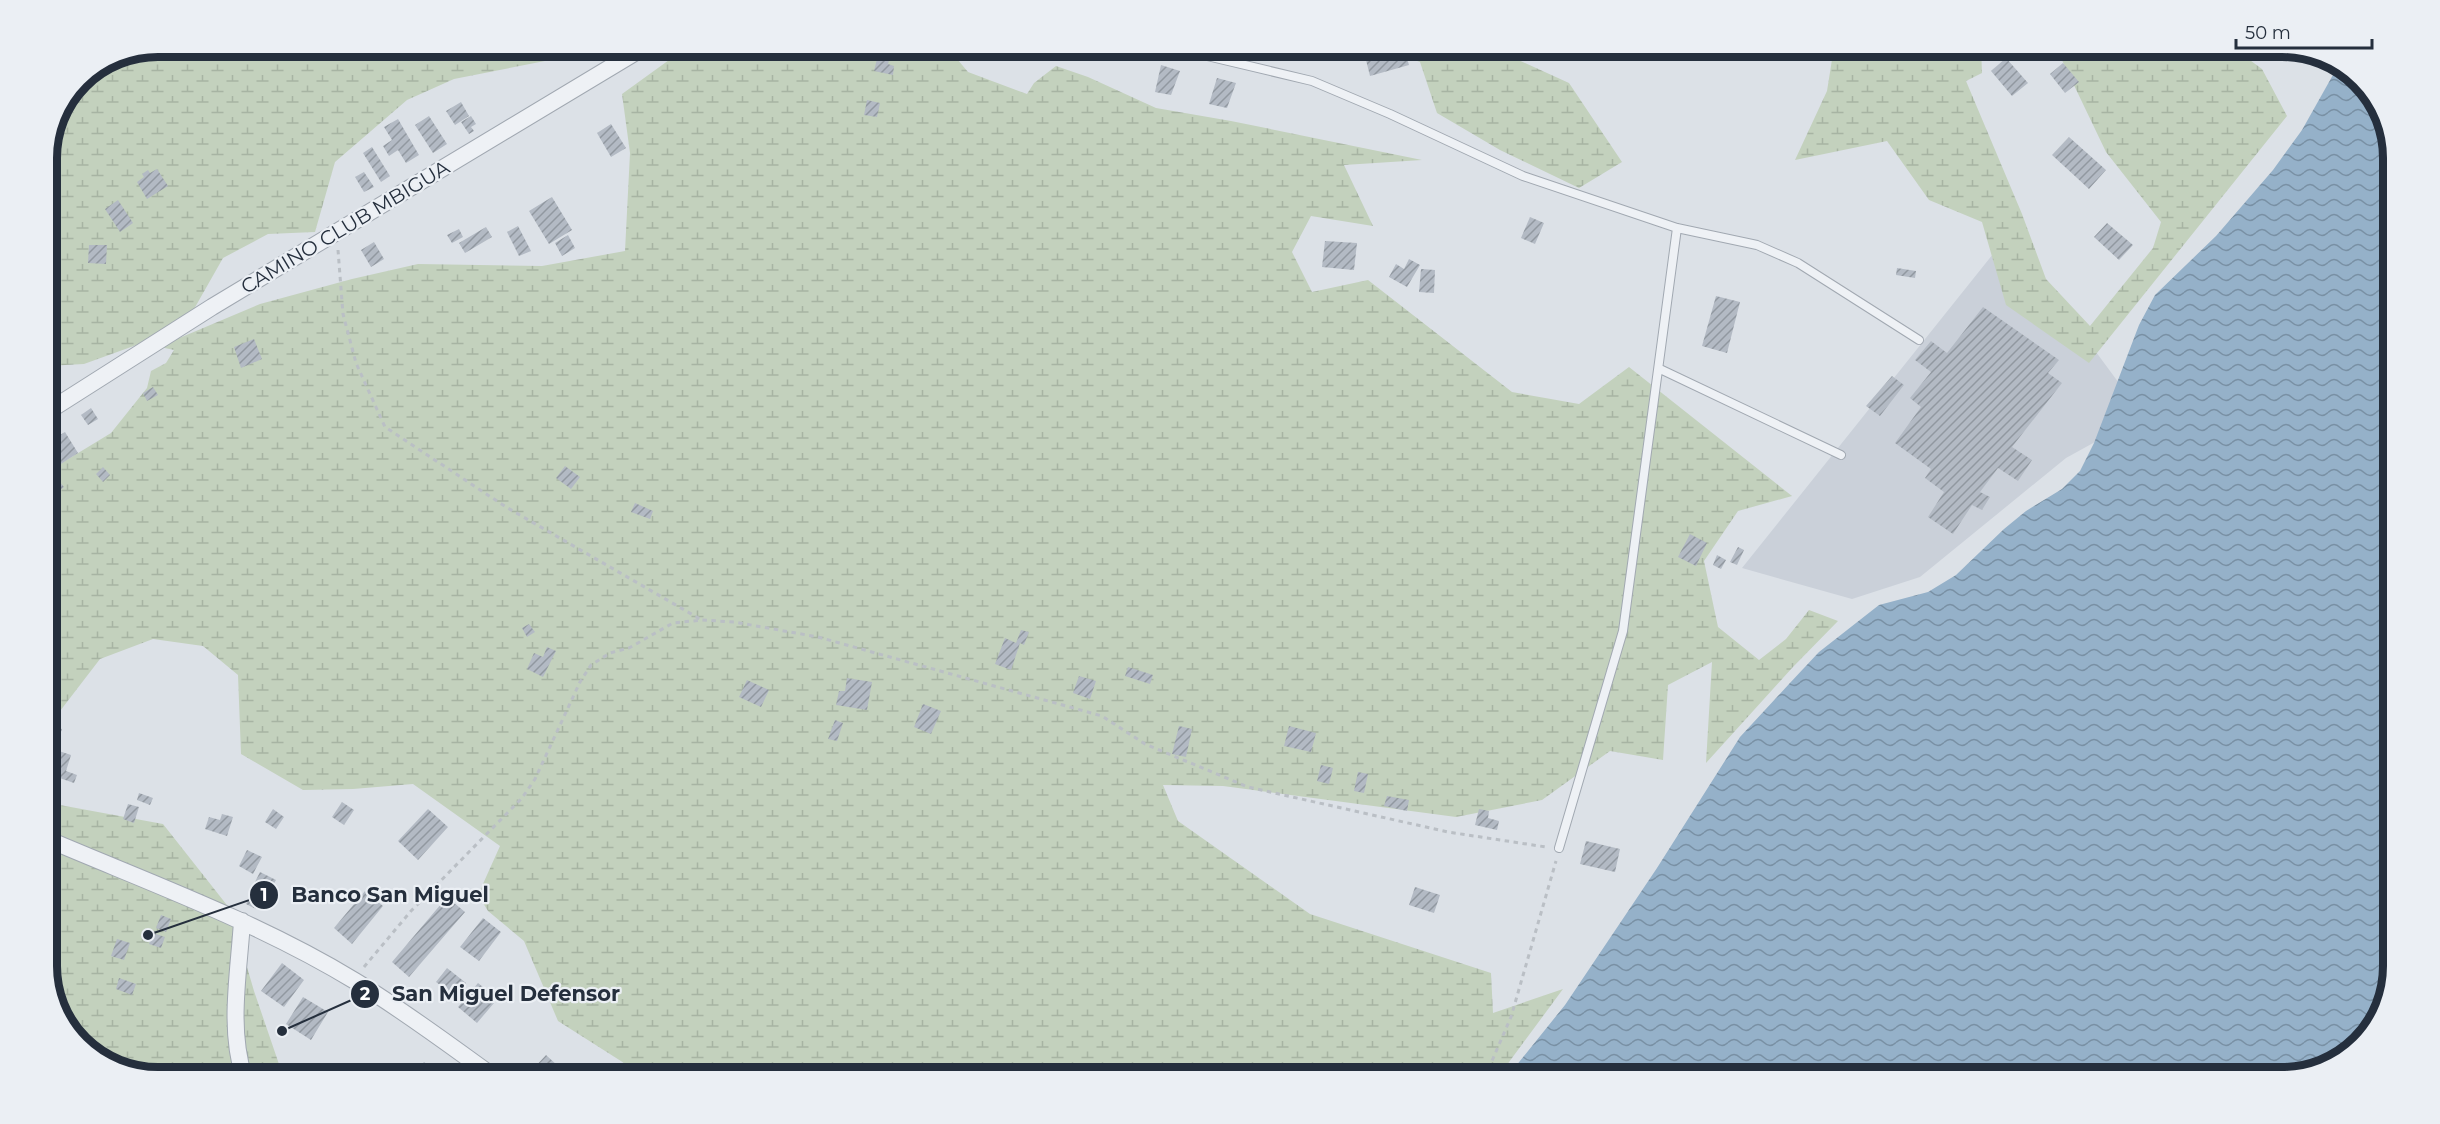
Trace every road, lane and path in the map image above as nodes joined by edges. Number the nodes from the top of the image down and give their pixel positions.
1 (628, 57) edge
2 (1211, 57) edge
3 (1677, 228) junction
4 (336, 233) junction
5 (1919, 340) dead end
6 (1660, 369) junction
7 (57, 406) edge
8 (1841, 455) dead end
9 (702, 620) junction
10 (57, 843) edge
11 (1559, 848) junction
12 (242, 921) junction
13 (353, 980) junction
14 (241, 1067) edge
15 (480, 1067) edge
16 (1489, 1067) edge

1 - 4 street, CAMINO CLUB MBIGUA
2 - 3 lane
3 - 5 lane
3 - 6 lane
4 - 7 street, CAMINO CLUB MBIGUA
4 - 9 path
6 - 8 lane
6 - 11 lane
9 - 11 path
9 - 13 path
10 - 12 street
11 - 16 path
12 - 13 street
12 - 14 street
13 - 15 street

